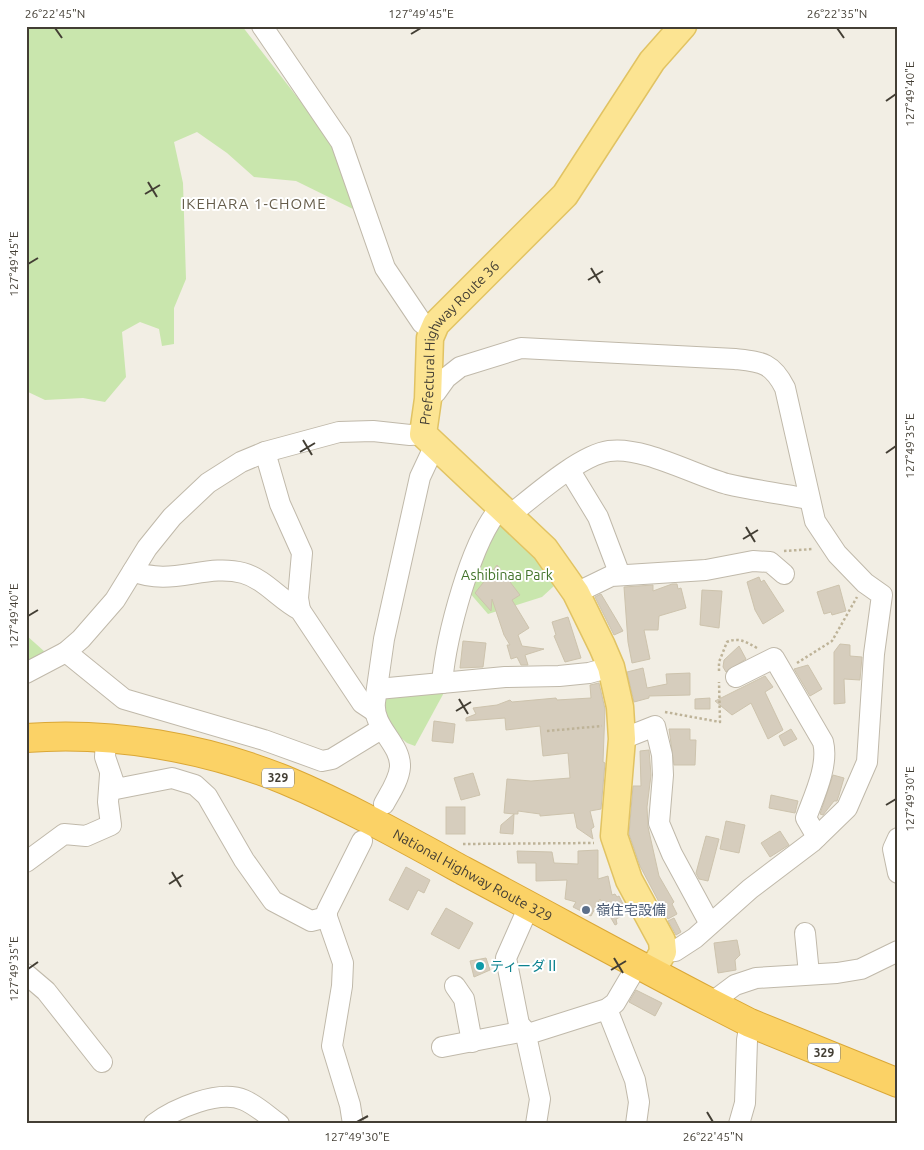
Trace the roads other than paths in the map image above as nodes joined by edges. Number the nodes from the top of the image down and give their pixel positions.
1 (262, 26) edge
2 (682, 26) edge
3 (432, 331) junction
4 (428, 399) junction
5 (429, 440) junction
6 (265, 452) junction
7 (570, 471) junction
8 (808, 496) junction
9 (506, 511) junction
10 (133, 572) junction
11 (784, 574) dead end
12 (620, 575) junction
13 (576, 593) junction
14 (300, 610) junction
15 (66, 652) junction
16 (611, 667) junction
17 (26, 673) edge
18 (736, 678) dead end
19 (442, 683) junction
20 (378, 689) junction
21 (377, 720) junction
22 (621, 732) junction
23 (26, 738) edge
24 (106, 739) junction
25 (110, 775) junction
26 (384, 804) dead end
27 (817, 837) junction
28 (898, 838) edge
29 (362, 840) dead end
30 (26, 862) edge
31 (898, 873) edge
32 (530, 906) junction
33 (327, 917) junction
34 (710, 924) junction
35 (805, 933) dead end
36 (898, 951) edge
37 (651, 962) junction
38 (26, 974) edge
39 (809, 974) junction
40 (455, 986) dead end
41 (711, 1003) junction
42 (608, 1009) junction
43 (750, 1022) junction
44 (525, 1033) junction
45 (472, 1042) junction
46 (442, 1047) dead end
47 (102, 1062) dead end
48 (898, 1083) edge
49 (154, 1124) edge
50 (279, 1124) edge
51 (352, 1124) edge
52 (536, 1124) edge
53 (636, 1124) edge
54 (739, 1124) edge

1 - 3 street
2 - 3 main road, Prefectural Highway Route 36
3 - 4 main road, Prefectural Highway Route 36
4 - 5 main road, Prefectural Highway Route 36
4 - 8 street
5 - 6 street
5 - 9 main road, Prefectural Highway Route 36
5 - 20 street
6 - 10 street
6 - 14 street
7 - 8 street
7 - 9 street
7 - 12 street
8 - 27 street
9 - 13 main road, Prefectural Highway Route 36
9 - 19 street
10 - 14 street
10 - 15 street
11 - 12 street
12 - 13 street
13 - 16 main road, Prefectural Highway Route 36
14 - 21 street
15 - 17 street
15 - 21 street
16 - 19 street
16 - 22 main road, Prefectural Highway Route 36
18 - 27 street
19 - 20 street
20 - 21 street
21 - 26 street
22 - 34 street
22 - 37 main road, Prefectural Highway Route 36
23 - 24 highway, National Highway Route 329 / 329
24 - 25 street
24 - 32 highway, National Highway Route 329 / 329
25 - 30 street
25 - 33 street
27 - 34 street
28 - 31 street
29 - 33 street
32 - 37 highway, National Highway Route 329 / 329
32 - 44 street
33 - 51 street
34 - 37 street
35 - 39 street
36 - 39 street
37 - 41 highway, National Highway Route 329 / 329
37 - 42 street
38 - 47 street
39 - 41 street
40 - 45 street
41 - 43 highway, National Highway Route 329 / 329
42 - 44 street
42 - 53 street
43 - 48 highway, National Highway Route 329 / 329
43 - 54 street
44 - 45 street
44 - 52 street
45 - 46 street
49 - 50 street

